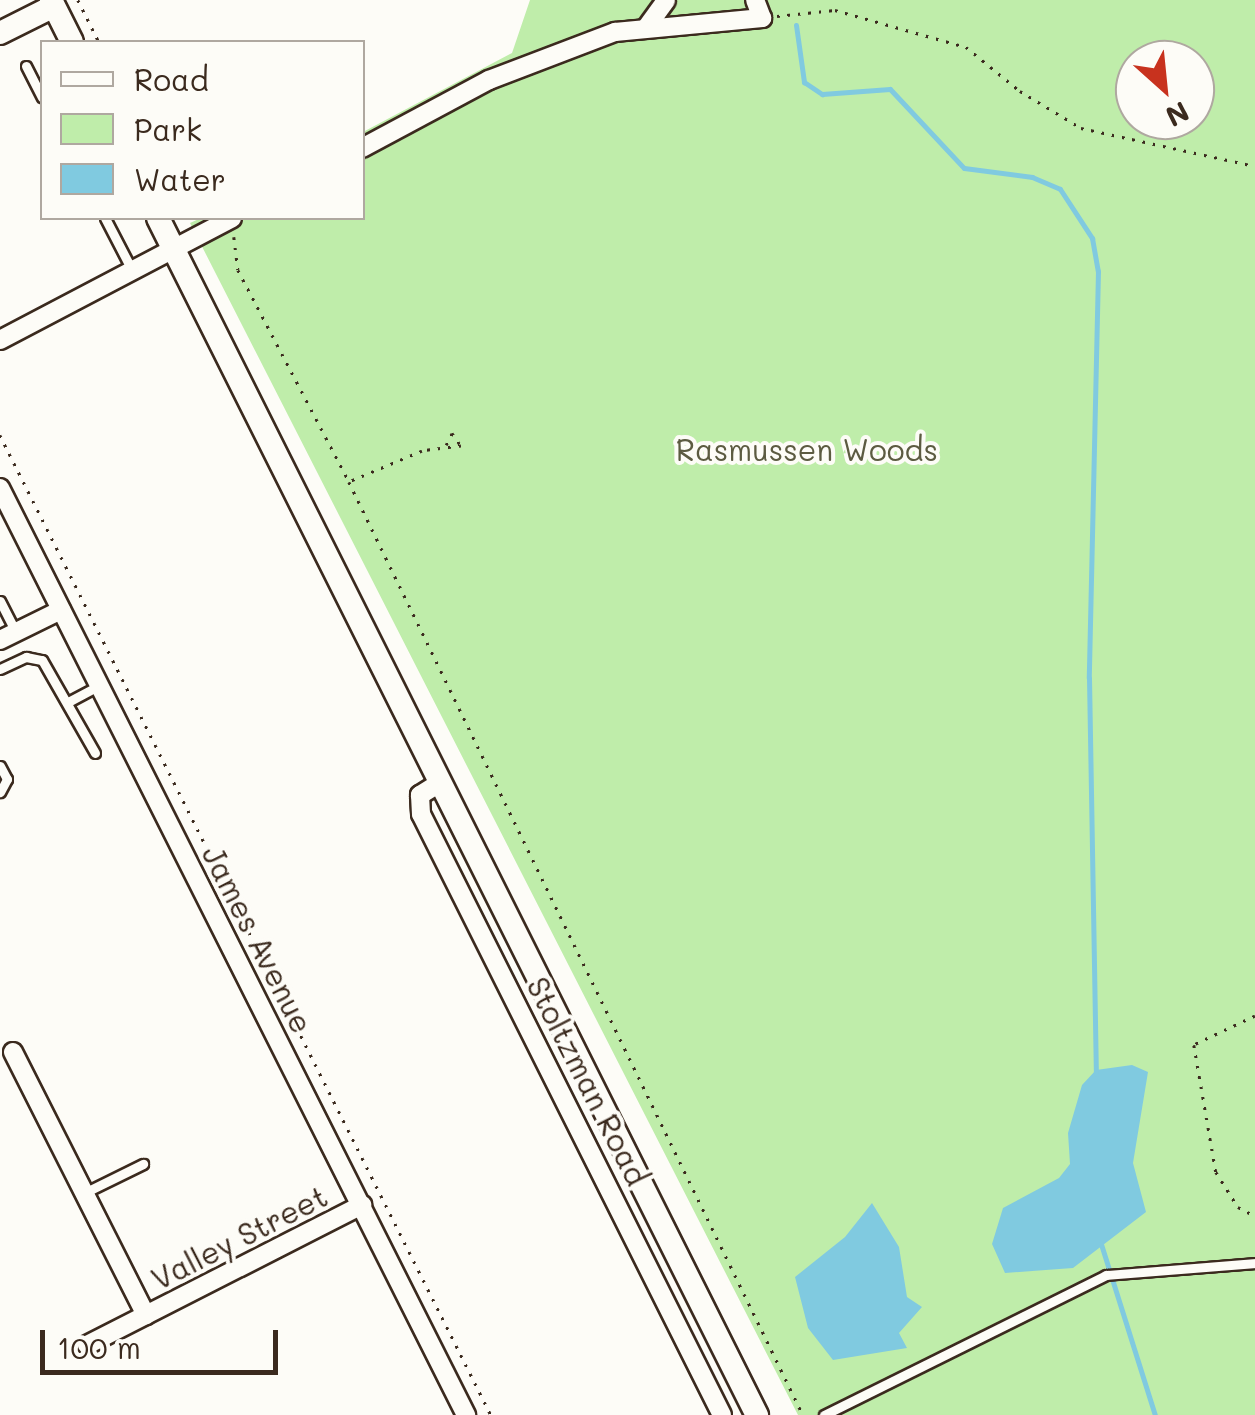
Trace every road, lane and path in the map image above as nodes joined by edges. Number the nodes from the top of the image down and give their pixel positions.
1 (78, 0) edge
2 (666, 0) edge
3 (835, 0) edge
4 (56, 2) edge
5 (758, 9) edge
6 (835, 10) junction
7 (646, 28) junction
8 (0, 34) edge
9 (71, 40) edge
10 (97, 40) edge
11 (26, 66) dead end
12 (40, 93) edge
13 (365, 146) edge
14 (1255, 166) edge
15 (106, 220) edge
16 (159, 220) edge
17 (234, 223) edge
18 (174, 248) junction
19 (132, 270) junction
20 (0, 340) edge
21 (0, 435) edge
22 (446, 446) dead end
23 (350, 482) junction
24 (0, 488) edge
25 (0, 601) edge
26 (61, 610) junction
27 (8, 636) edge
28 (0, 668) edge
29 (100, 685) junction
30 (68, 702) junction
31 (95, 754) dead end
32 (0, 766) edge
33 (442, 782) junction
34 (0, 792) edge
35 (1255, 1016) edge
36 (14, 1052) dead end
37 (143, 1164) dead end
38 (84, 1193) junction
39 (362, 1205) junction
40 (1255, 1216) edge
41 (1255, 1262) edge
42 (146, 1315) junction
43 (86, 1345) dead end
44 (466, 1415) edge
45 (491, 1415) edge
46 (722, 1415) edge
47 (757, 1415) edge
48 (803, 1415) edge
49 (824, 1415) edge

1 - 10 path
2 - 7 street
3 - 6 path
4 - 8 street
4 - 9 street
5 - 6 path
5 - 7 street
6 - 14 path
7 - 13 street
11 - 12 lane
15 - 19 lane
16 - 18 street, Stoltzman Road
17 - 18 street
17 - 23 path
18 - 19 street
18 - 33 street, Stoltzman Road
19 - 20 street
21 - 45 path
22 - 23 path
23 - 48 path
24 - 26 street, James Avenue
25 - 27 lane
26 - 27 street
26 - 29 street, James Avenue
28 - 30 lane
29 - 30 lane
29 - 39 street, James Avenue
30 - 31 lane
32 - 34 lane
33 - 46 street, Stoltzman Road
33 - 47 street, Stoltzman Road
35 - 40 path
36 - 38 street
37 - 38 lane
38 - 42 street
39 - 42 street, Valley Street
39 - 44 street, James Avenue
41 - 49 lane
42 - 43 street, Valley Street

